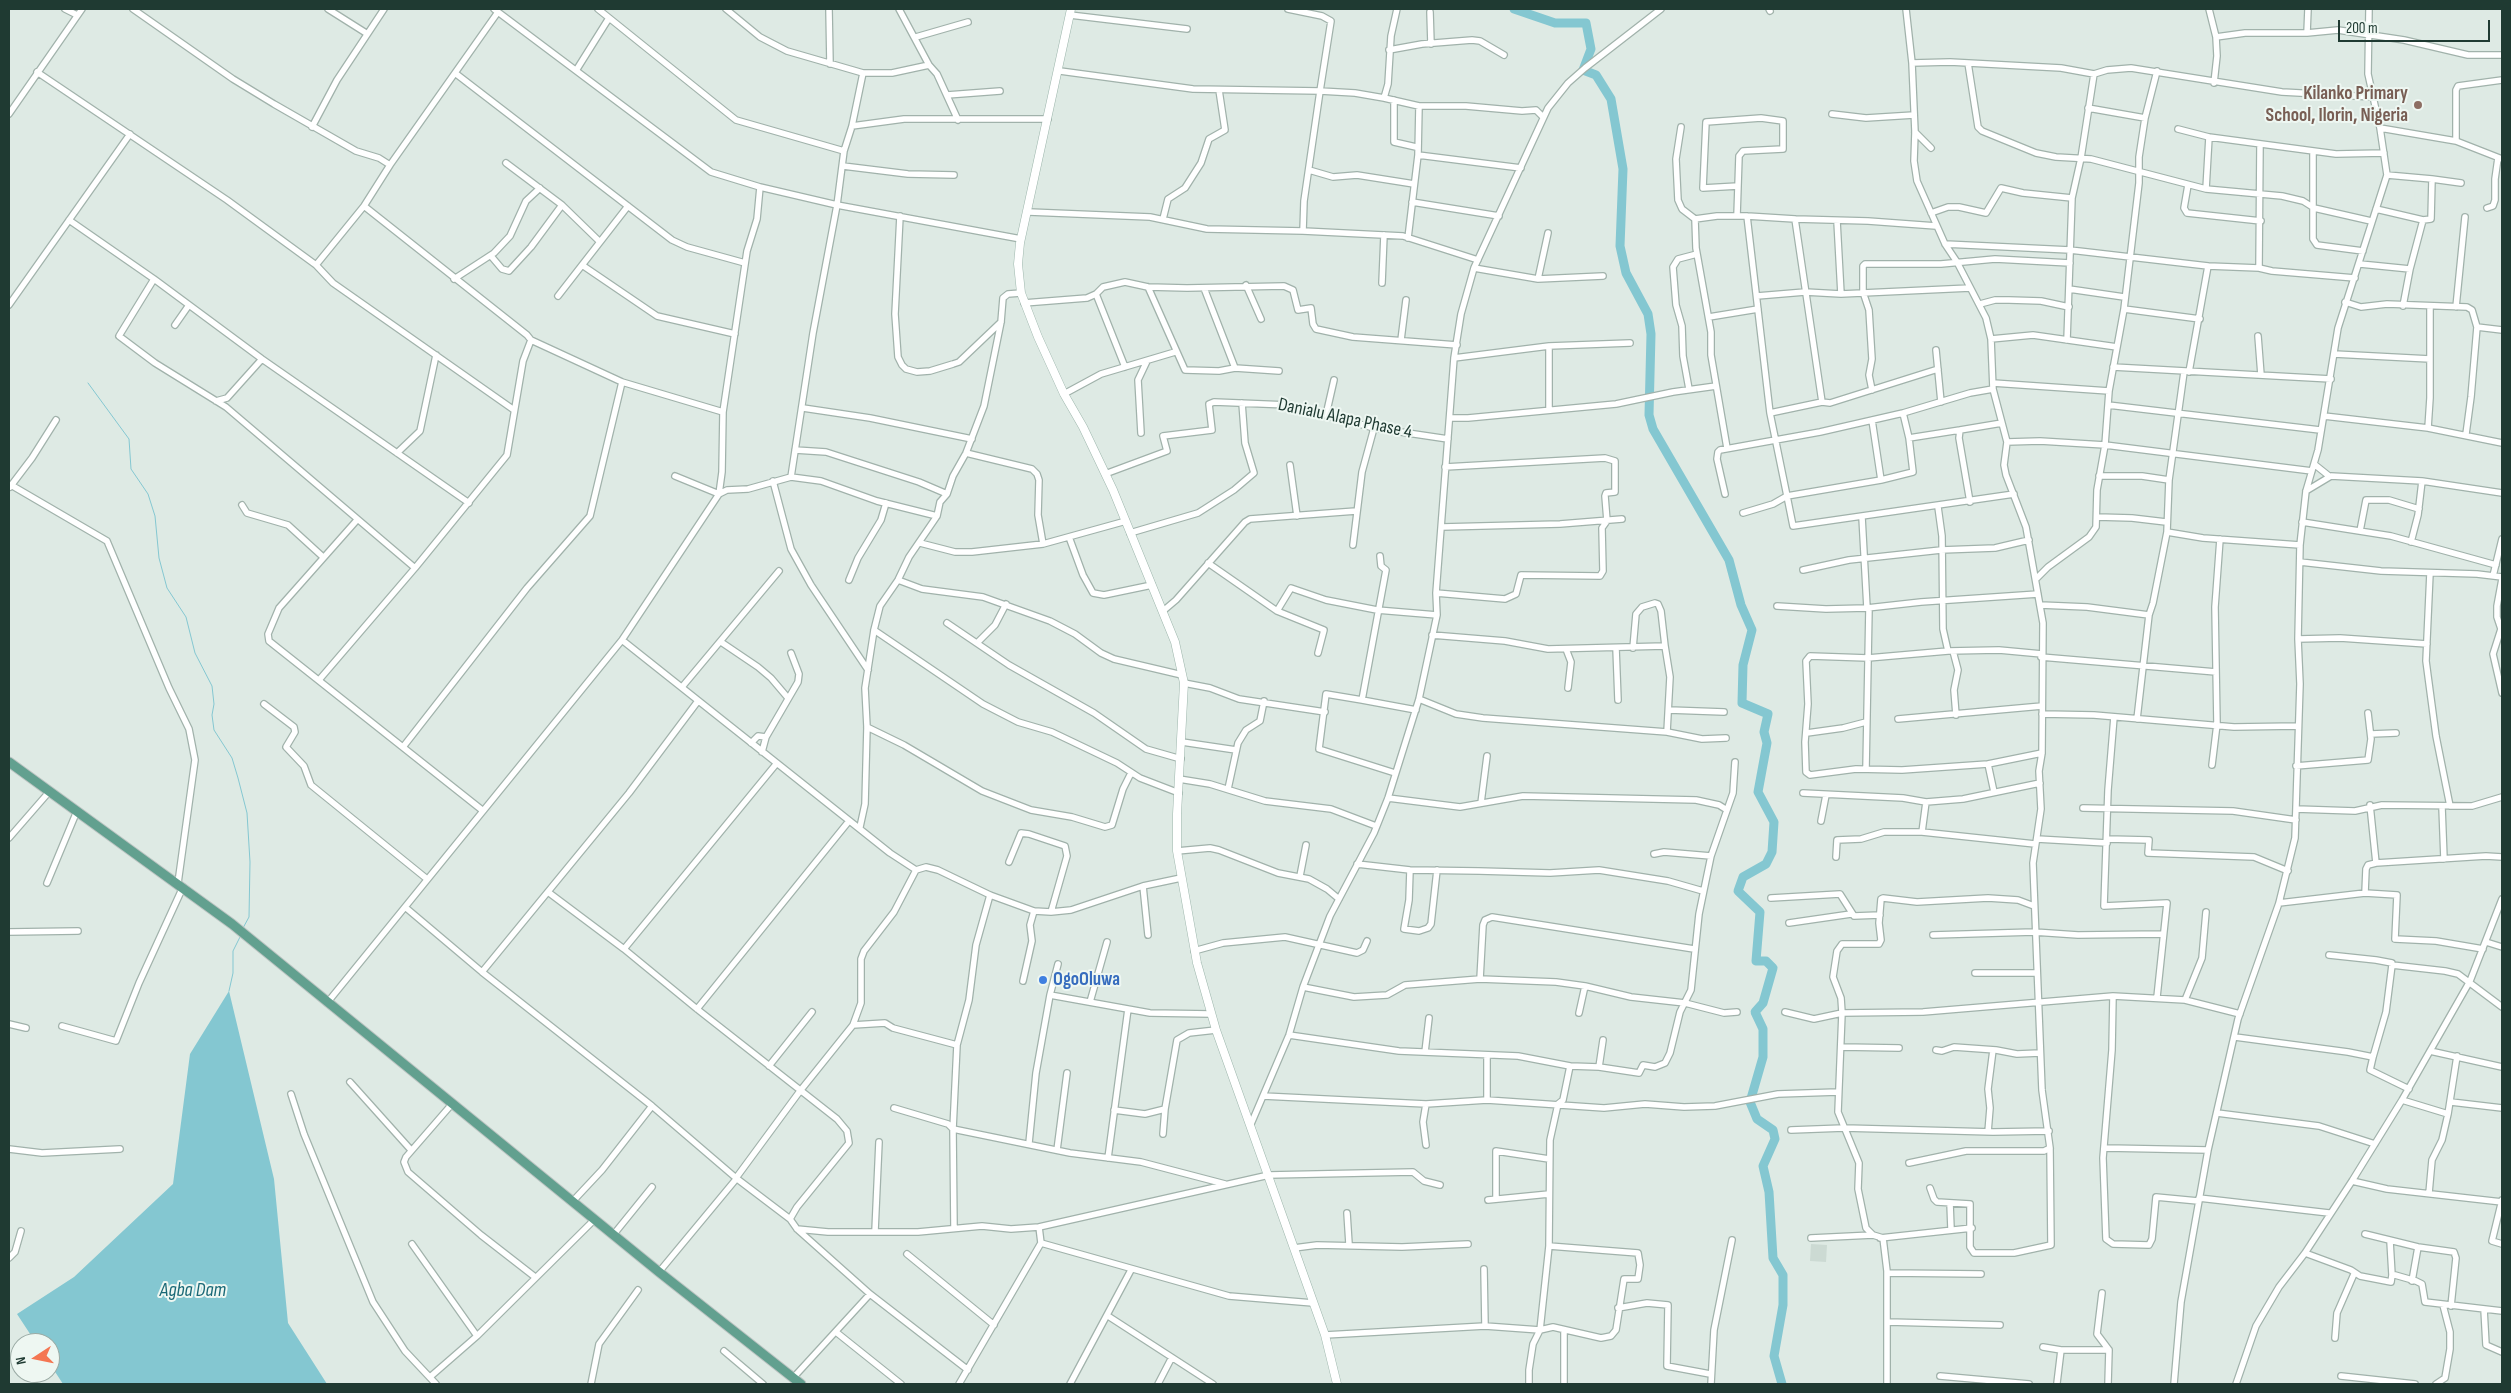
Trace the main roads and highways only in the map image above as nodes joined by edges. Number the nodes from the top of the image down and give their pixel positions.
1 (9, 762) edge
2 (801, 1384) edge

1 - 2 main road

